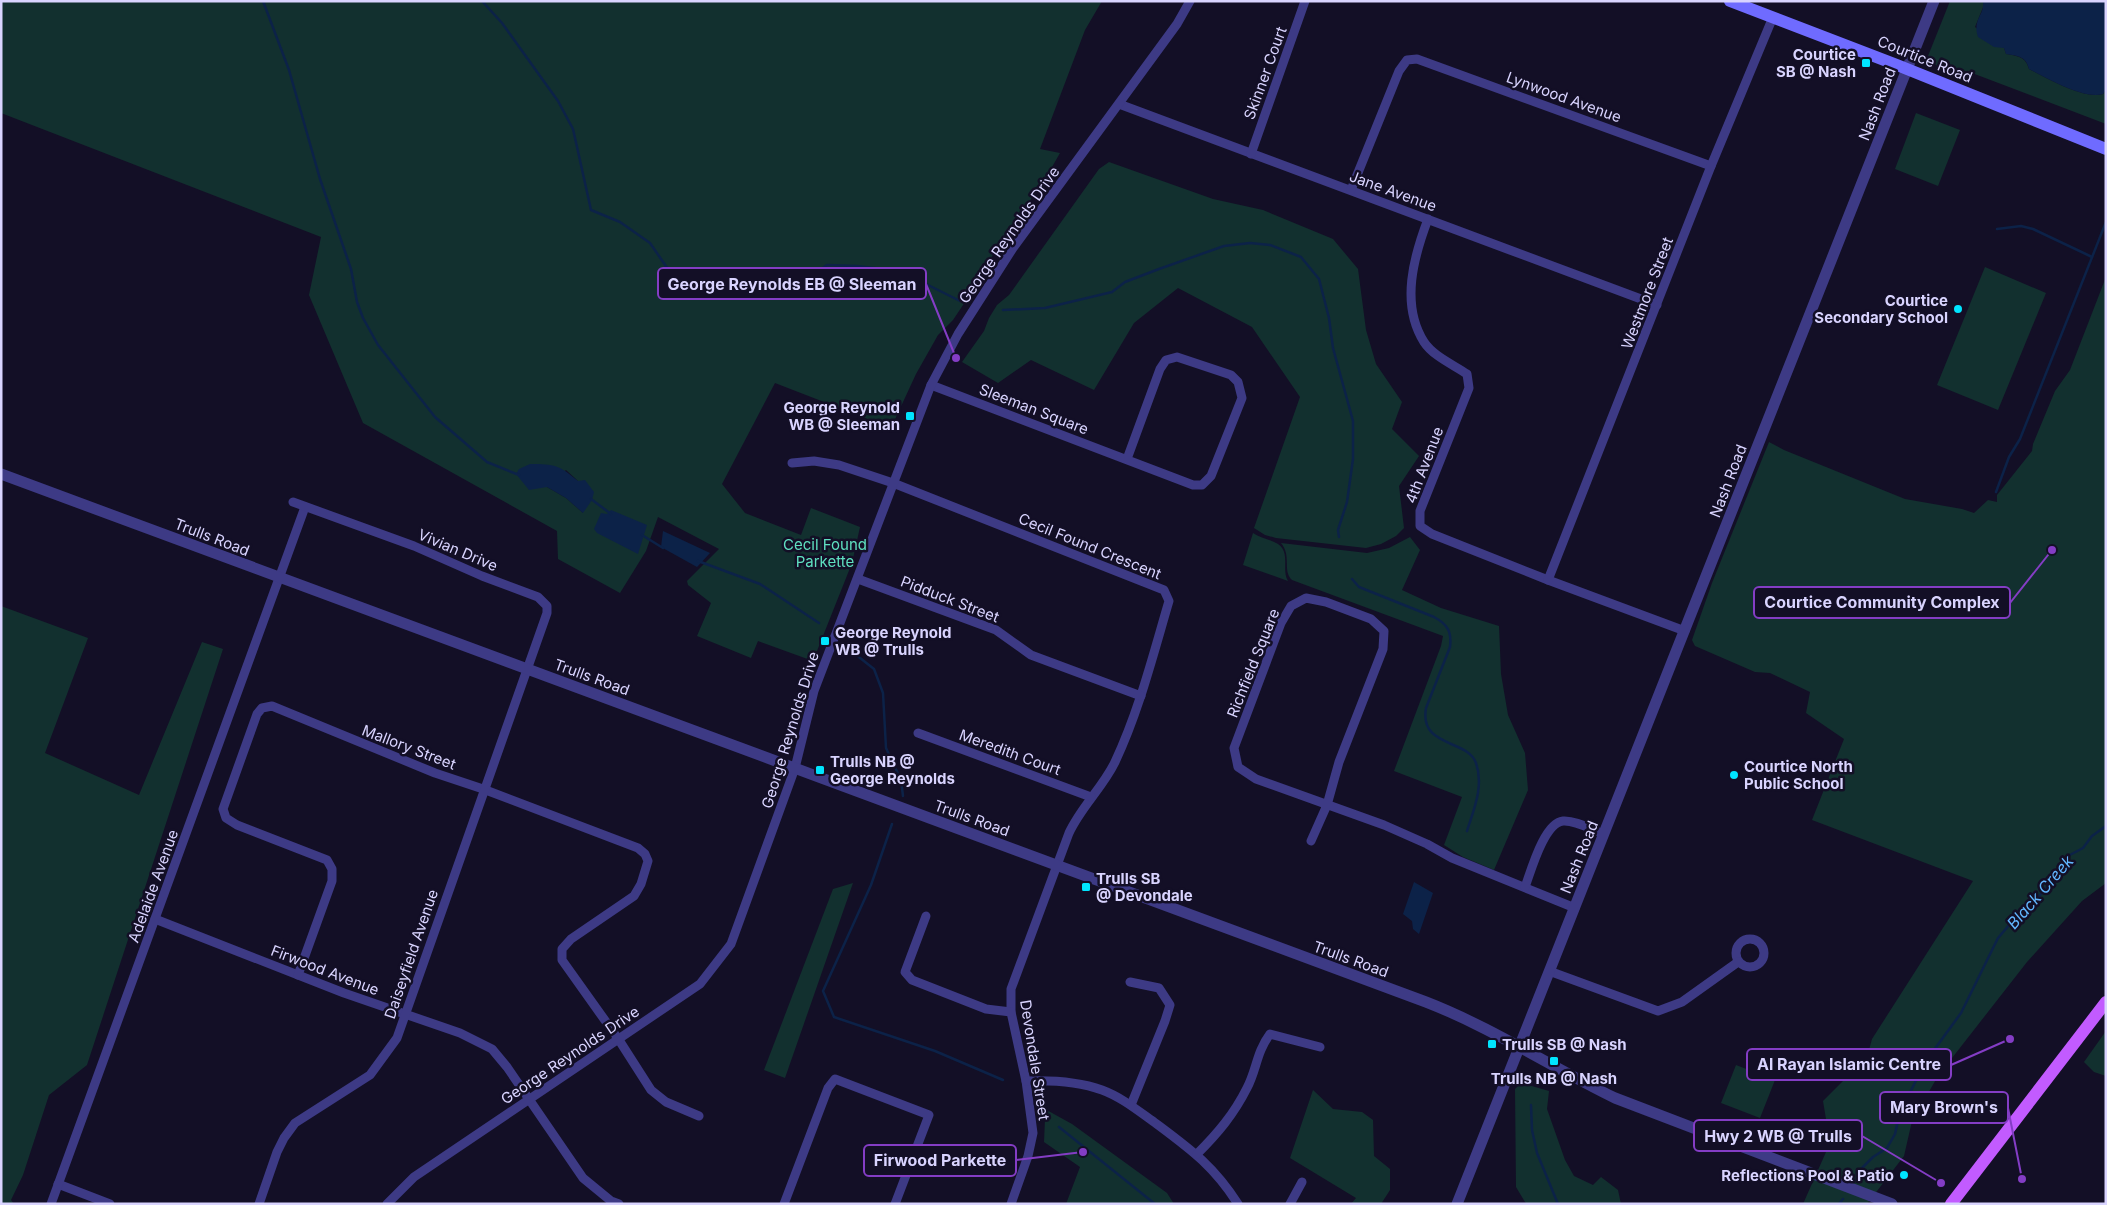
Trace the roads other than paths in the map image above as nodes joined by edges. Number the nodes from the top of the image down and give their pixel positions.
1 (1190, 1) edge
2 (1306, 1) edge
3 (1730, 1) edge
4 (1934, 1) edge
5 (1773, 17) junction
6 (1907, 70) junction
7 (1118, 104) junction
8 (2106, 149) edge
9 (1251, 154) junction
10 (1711, 166) junction
11 (1352, 190) junction
12 (1428, 219) junction
13 (1658, 305) junction
14 (931, 386) junction
15 (1127, 459) junction
16 (792, 463) dead end
17 (1, 474) edge
18 (893, 483) junction
19 (293, 502) dead end
20 (305, 506) junction
21 (279, 578) junction
22 (858, 579) junction
23 (1548, 580) junction
24 (1685, 630) junction
25 (526, 669) junction
26 (1140, 696) junction
27 (918, 733) dead end
28 (795, 768) junction
29 (483, 789) junction
30 (1092, 797) junction
31 (1327, 805) junction
32 (1604, 834) junction
33 (1311, 841) dead end
34 (1057, 866) junction
35 (1525, 887) junction
36 (1575, 908) junction
37 (926, 916) dead end
38 (155, 919) junction
39 (1738, 962) dead end
40 (1549, 971) junction
41 (298, 975) junction
42 (1130, 982) dead end
43 (2106, 1002) edge
44 (1011, 1012) junction
45 (404, 1014) junction
46 (619, 1040) junction
47 (1519, 1046) junction
48 (1320, 1047) dead end
49 (1026, 1081) junction
50 (527, 1099) junction
51 (1130, 1105) junction
52 (699, 1116) dead end
53 (1197, 1154) junction
54 (1302, 1182) dead end
55 (58, 1184) junction
56 (51, 1204) edge
57 (110, 1204) edge
58 (259, 1204) edge
59 (387, 1204) edge
60 (619, 1204) edge
61 (784, 1204) edge
62 (895, 1204) edge
63 (1011, 1204) edge
64 (1238, 1204) edge
65 (1290, 1204) edge
66 (1456, 1204) edge
67 (1892, 1204) edge
68 (1951, 1204) edge

1 - 7 street, George Reynolds Drive
2 - 9 street, Skinner Court
3 - 5 main road, Courtice Road
4 - 6 street, Nash Road
5 - 6 main road, Courtice Road
5 - 10 street, Westmore Street
6 - 8 main road, Courtice Road
6 - 24 street, Nash Road
7 - 9 street, Jane Avenue
7 - 14 street, George Reynolds Drive
9 - 11 street, Jane Avenue
10 - 11 street, Lynwood Avenue
10 - 13 street, Westmore Street
11 - 12 street, Jane Avenue
12 - 13 street, Jane Avenue
12 - 23 street, 4th Avenue
13 - 23 street, Westmore Street
14 - 15 street, Sleeman Square
14 - 18 street, George Reynolds Drive
15 - 15 street, Sleeman Square
16 - 18 street, Cecil Found Crescent
17 - 21 street, Trulls Road
18 - 22 street, George Reynolds Drive
18 - 26 street, Cecil Found Crescent
19 - 20 street, Vivian Drive
20 - 21 street, Adelaide Avenue
20 - 25 street, Vivian Drive
21 - 25 street, Trulls Road
21 - 38 street, Adelaide Avenue
22 - 26 street, Pidduck Street
22 - 28 street, George Reynolds Drive
23 - 24 street, 4th Avenue
24 - 32 street, Nash Road
25 - 28 street, Trulls Road
25 - 29 street, Daiseyfield Avenue
26 - 30 street, Cecil Found Crescent
27 - 30 street, Meredith Court
28 - 34 street, Trulls Road
28 - 46 street, George Reynolds Drive
29 - 41 street, Mallory Street
29 - 45 street, Daiseyfield Avenue
29 - 46 street, Mallory Street
30 - 34 street, Cecil Found Crescent
31 - 31 street, Richfield Square
31 - 33 street
31 - 35 street, Richfield Square
32 - 35 street
32 - 36 street, Nash Road
34 - 44 street, Devondale Street
34 - 47 street, Trulls Road
35 - 36 street, Richfield Square
36 - 40 street, Nash Road
37 - 44 street
38 - 41 street, Firwood Avenue
38 - 55 street, Adelaide Avenue
39 - 40 street
40 - 47 street, Nash Road
41 - 45 street, Firwood Avenue
42 - 51 street
43 - 68 main road
44 - 49 street, Devondale Street
45 - 50 street, Firwood Avenue
45 - 58 street, Daiseyfield Avenue
46 - 50 street, George Reynolds Drive
46 - 52 street
47 - 66 street, Nash Road
47 - 67 street, Trulls Road
48 - 53 street
49 - 51 street
49 - 63 street, Devondale Street
50 - 59 street, George Reynolds Drive
50 - 60 street, Firwood Avenue
51 - 53 street
53 - 64 street
54 - 65 street
55 - 56 street, Adelaide Avenue
55 - 57 street
61 - 62 street

